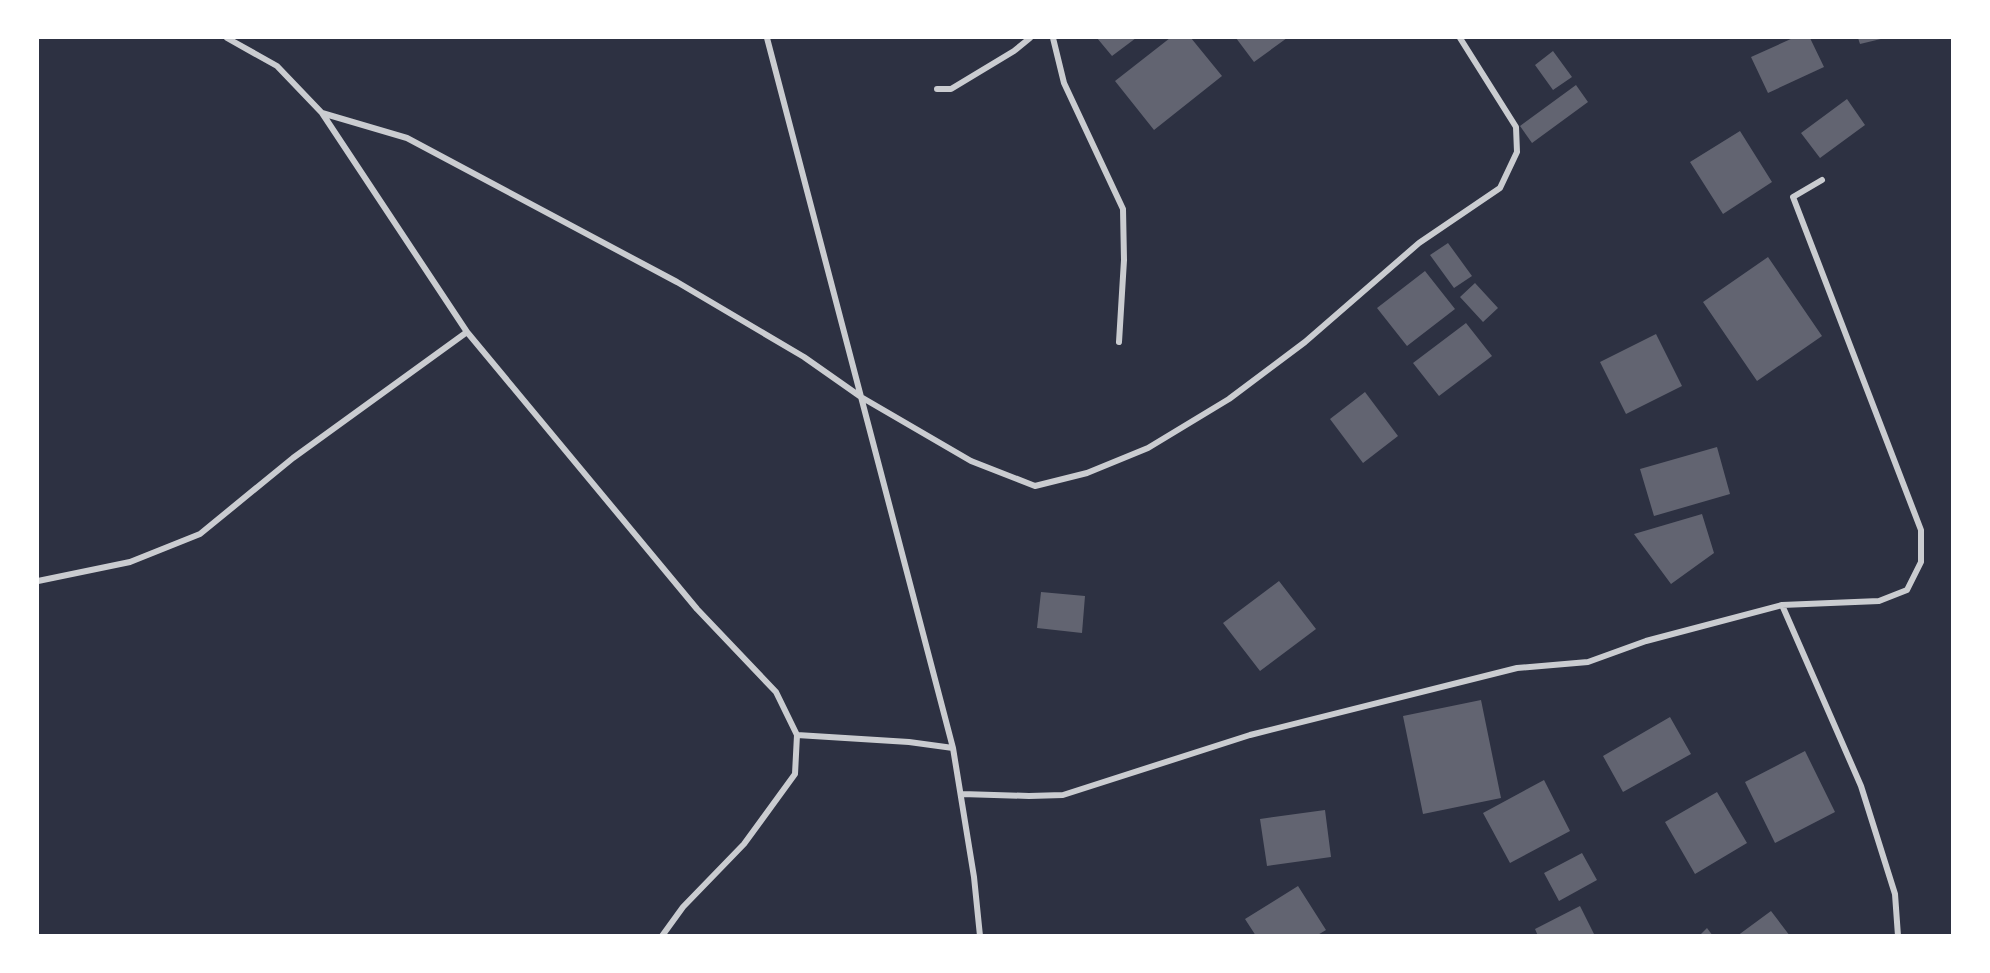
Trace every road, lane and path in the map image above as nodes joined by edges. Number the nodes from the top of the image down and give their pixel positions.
1 (227, 38) edge
2 (767, 38) edge
3 (1030, 38) edge
4 (1053, 38) edge
5 (1460, 38) edge
6 (937, 89) dead end
7 (322, 112) junction
8 (1822, 180) dead end
9 (467, 332) junction
10 (1119, 342) dead end
11 (861, 397) junction
12 (38, 581) edge
13 (1782, 605) junction
14 (797, 735) junction
15 (953, 748) junction
16 (962, 794) junction
17 (662, 936) edge
18 (980, 936) edge
19 (1898, 936) edge

1 - 7 street
2 - 11 street
3 - 6 street
4 - 10 street
5 - 11 street
7 - 9 street
7 - 11 street
8 - 13 street
9 - 12 street
9 - 14 street
11 - 15 street
13 - 16 street
13 - 19 street
14 - 15 street
14 - 17 street
15 - 16 street
16 - 18 street

